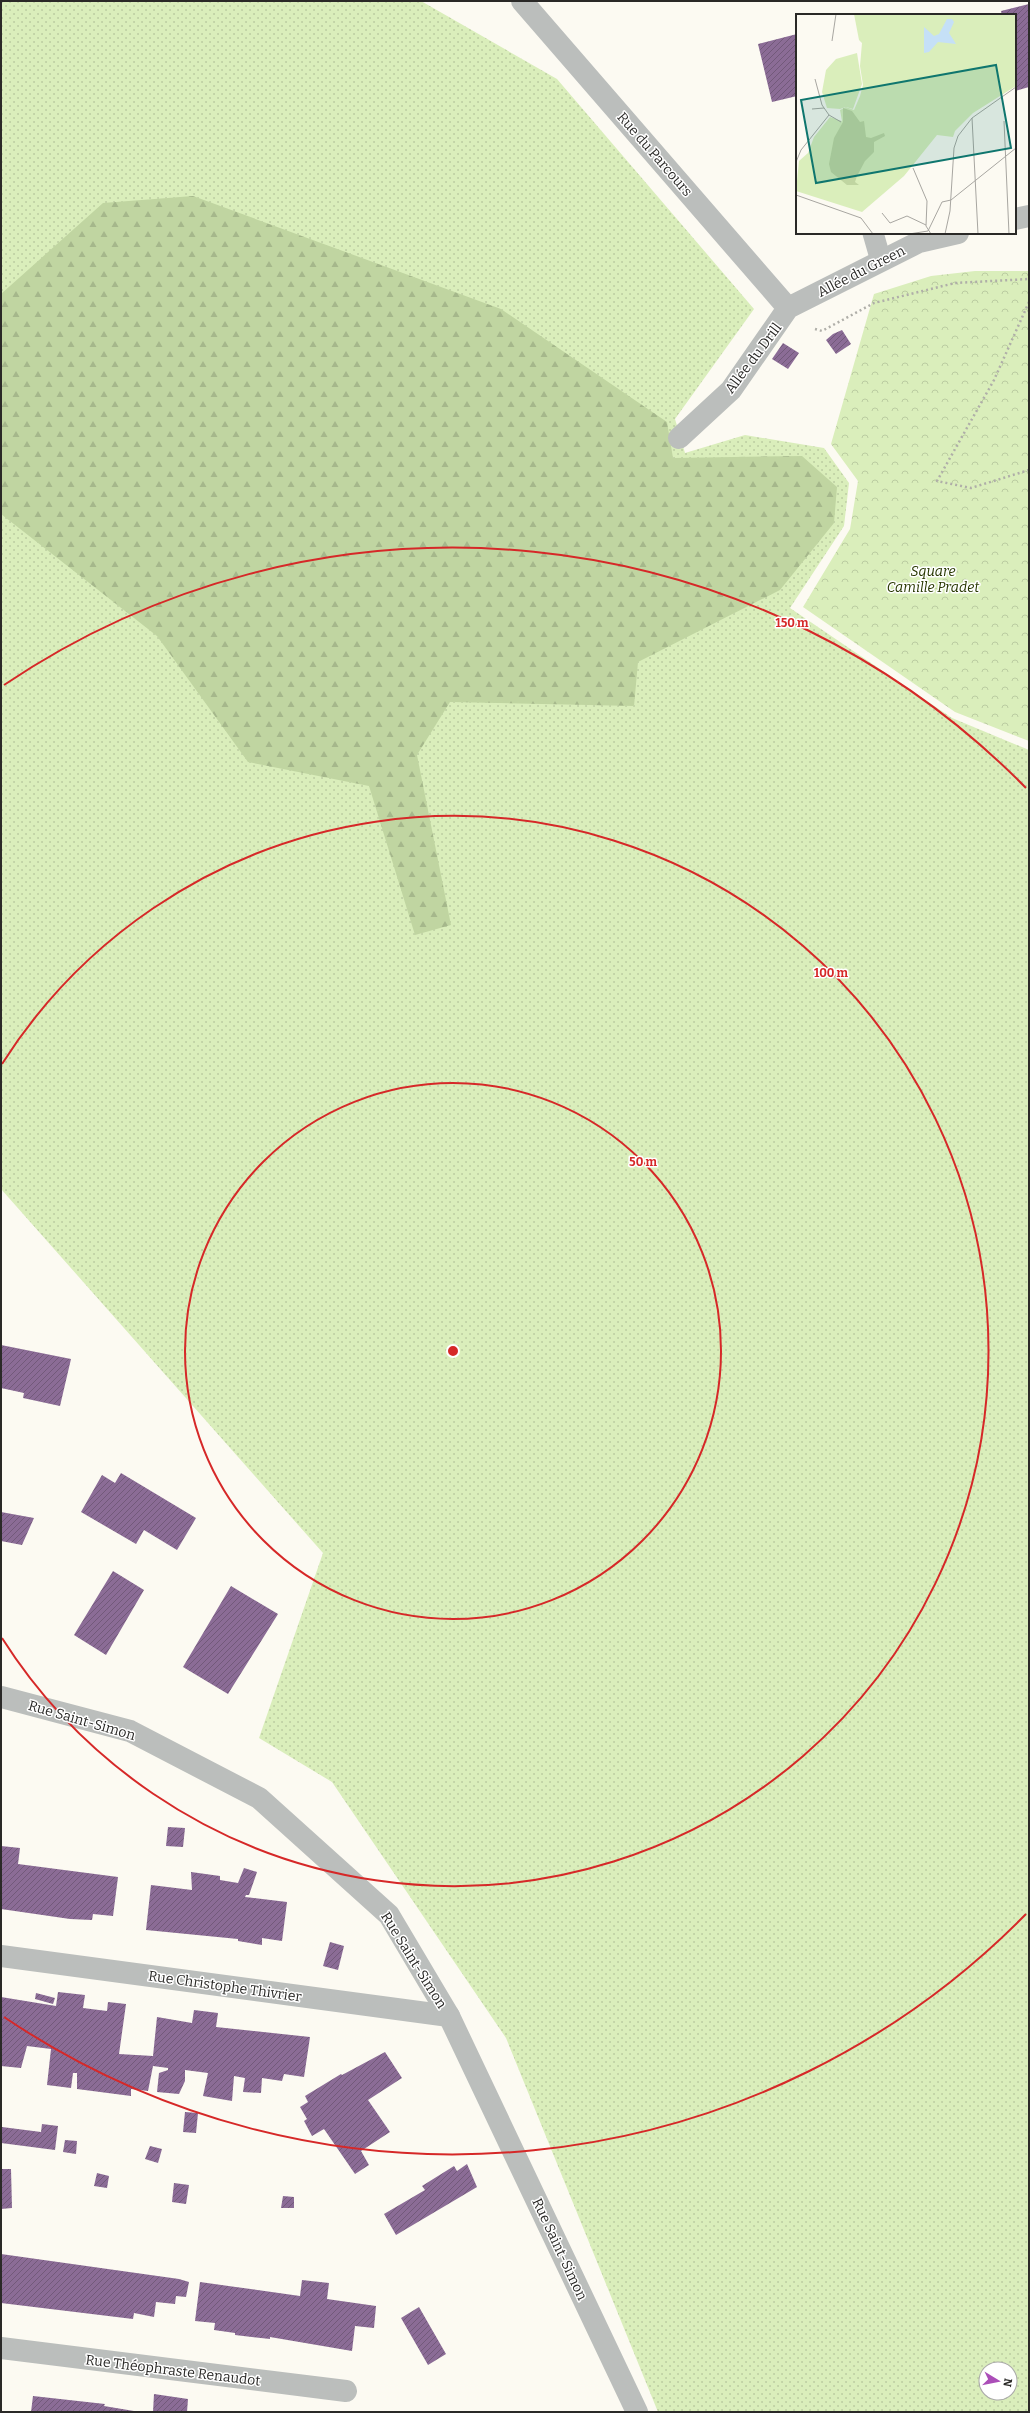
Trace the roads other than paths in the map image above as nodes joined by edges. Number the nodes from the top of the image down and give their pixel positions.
1 (522, 1) edge
2 (1029, 216) edge
3 (1016, 220) edge
4 (873, 234) edge
5 (954, 234) edge
6 (881, 261) junction
7 (785, 314) junction
8 (678, 438) dead end
9 (1, 1697) edge
10 (1, 1956) edge
11 (449, 2016) junction
12 (1, 2348) edge
13 (346, 2391) dead end
14 (637, 2412) edge

1 - 7 street, Rue du Parcours
2 - 3 street
4 - 6 lane
5 - 6 street, Allée du Green
6 - 7 street, Allée du Green
7 - 8 street, Allée du Drill
9 - 11 street, Rue Saint-Simon
10 - 11 street, Rue Christophe Thivrier
11 - 14 street, Rue Saint-Simon
12 - 13 street, Rue Théophraste Renaudot

